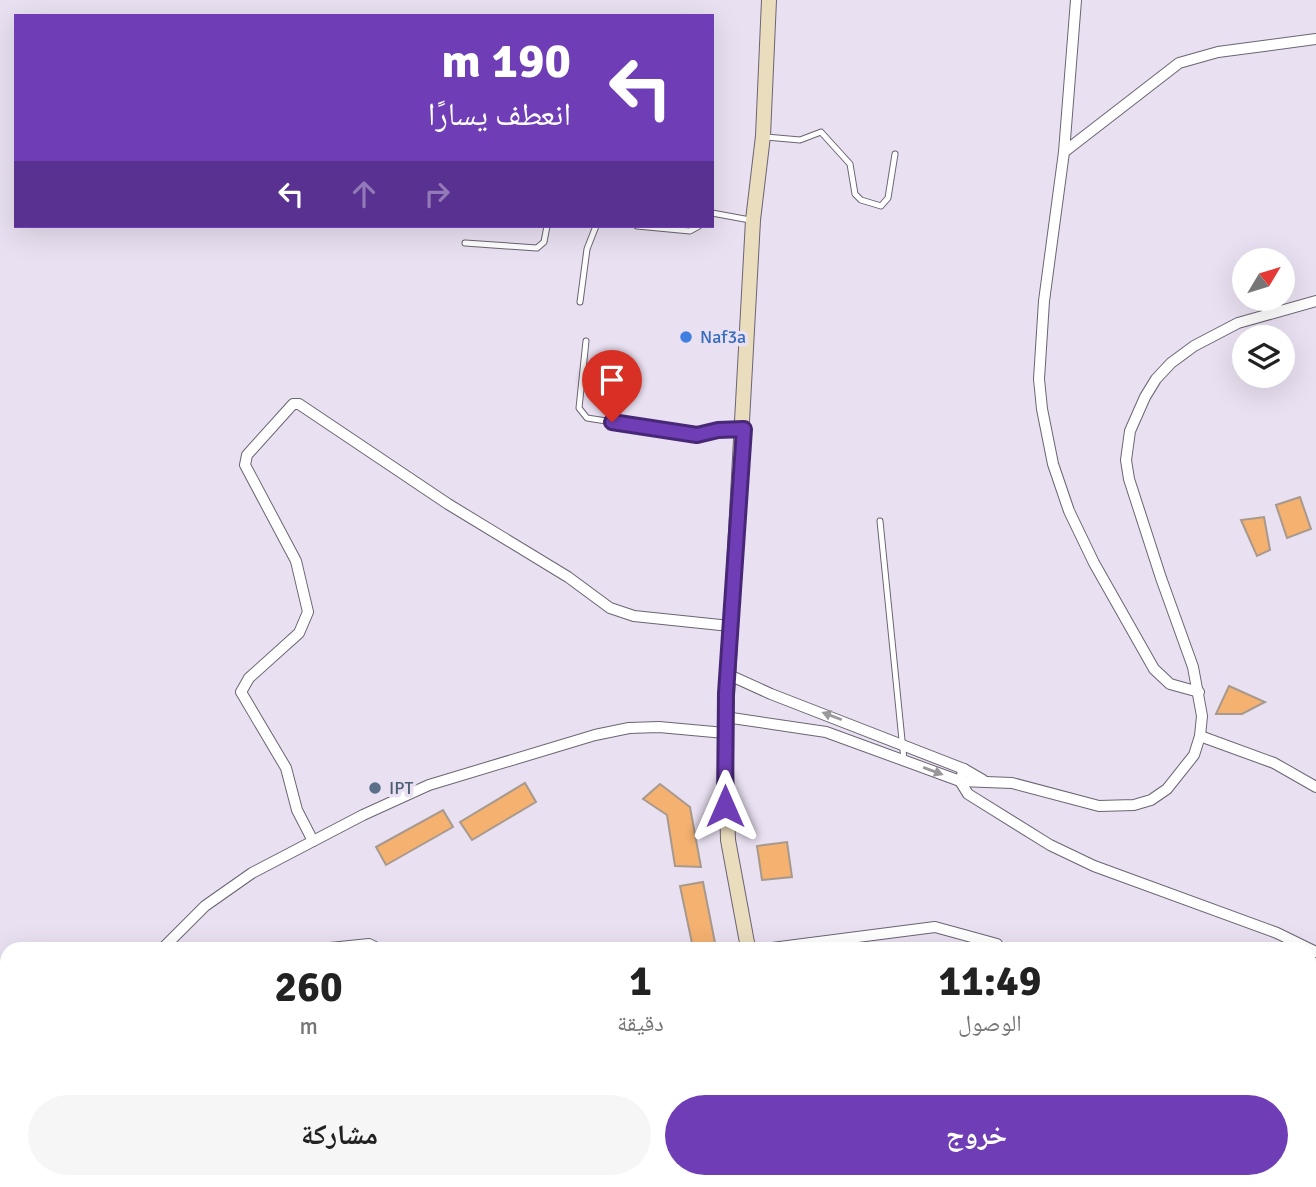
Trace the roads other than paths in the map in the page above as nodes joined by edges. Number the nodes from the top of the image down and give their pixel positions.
1 (769, 0) edge
2 (1076, 0) edge
3 (1316, 39) edge
4 (763, 136) junction
5 (1064, 152) junction
6 (895, 154) dead end
7 (714, 213) edge
8 (754, 220) junction
9 (547, 228) edge
10 (595, 228) edge
11 (655, 228) edge
12 (696, 228) edge
13 (465, 243) dead end
14 (1316, 301) edge
15 (580, 302) dead end
16 (586, 341) dead end
17 (744, 429) junction
18 (880, 521) dead end
19 (730, 626) junction
20 (727, 674) junction
21 (1199, 692) junction
22 (725, 718) junction
23 (869, 730) junction
24 (725, 733) junction
25 (1200, 736) junction
26 (864, 745) junction
27 (904, 745) junction
28 (904, 760) junction
29 (964, 769) junction
30 (960, 781) junction
31 (986, 781) junction
32 (1316, 787) edge
33 (313, 841) junction
34 (169, 942) edge
35 (747, 942) edge
36 (821, 942) edge
37 (990, 942) edge
38 (1295, 942) edge

1 - 4 main road
2 - 5 street
3 - 5 street
4 - 6 lane
4 - 8 main road
5 - 21 street
7 - 8 lane
8 - 17 main road
9 - 13 lane
10 - 15 lane
11 - 12 lane
14 - 21 street
16 - 17 lane
17 - 19 main road
18 - 27 lane
19 - 20 main road
19 - 33 street
20 - 22 main road
23 -> 20 street
21 - 25 street
22 - 24 main road
22 - 26 street
23 - 26 street
23 - 27 street
24 - 33 street
24 - 35 main road
25 - 31 street
25 - 32 street
26 - 28 street
27 - 28 lane
27 - 29 street
28 -> 30 street
29 - 30 street
29 - 31 street
30 - 31 street
30 - 38 street
33 - 34 street
36 - 37 street

